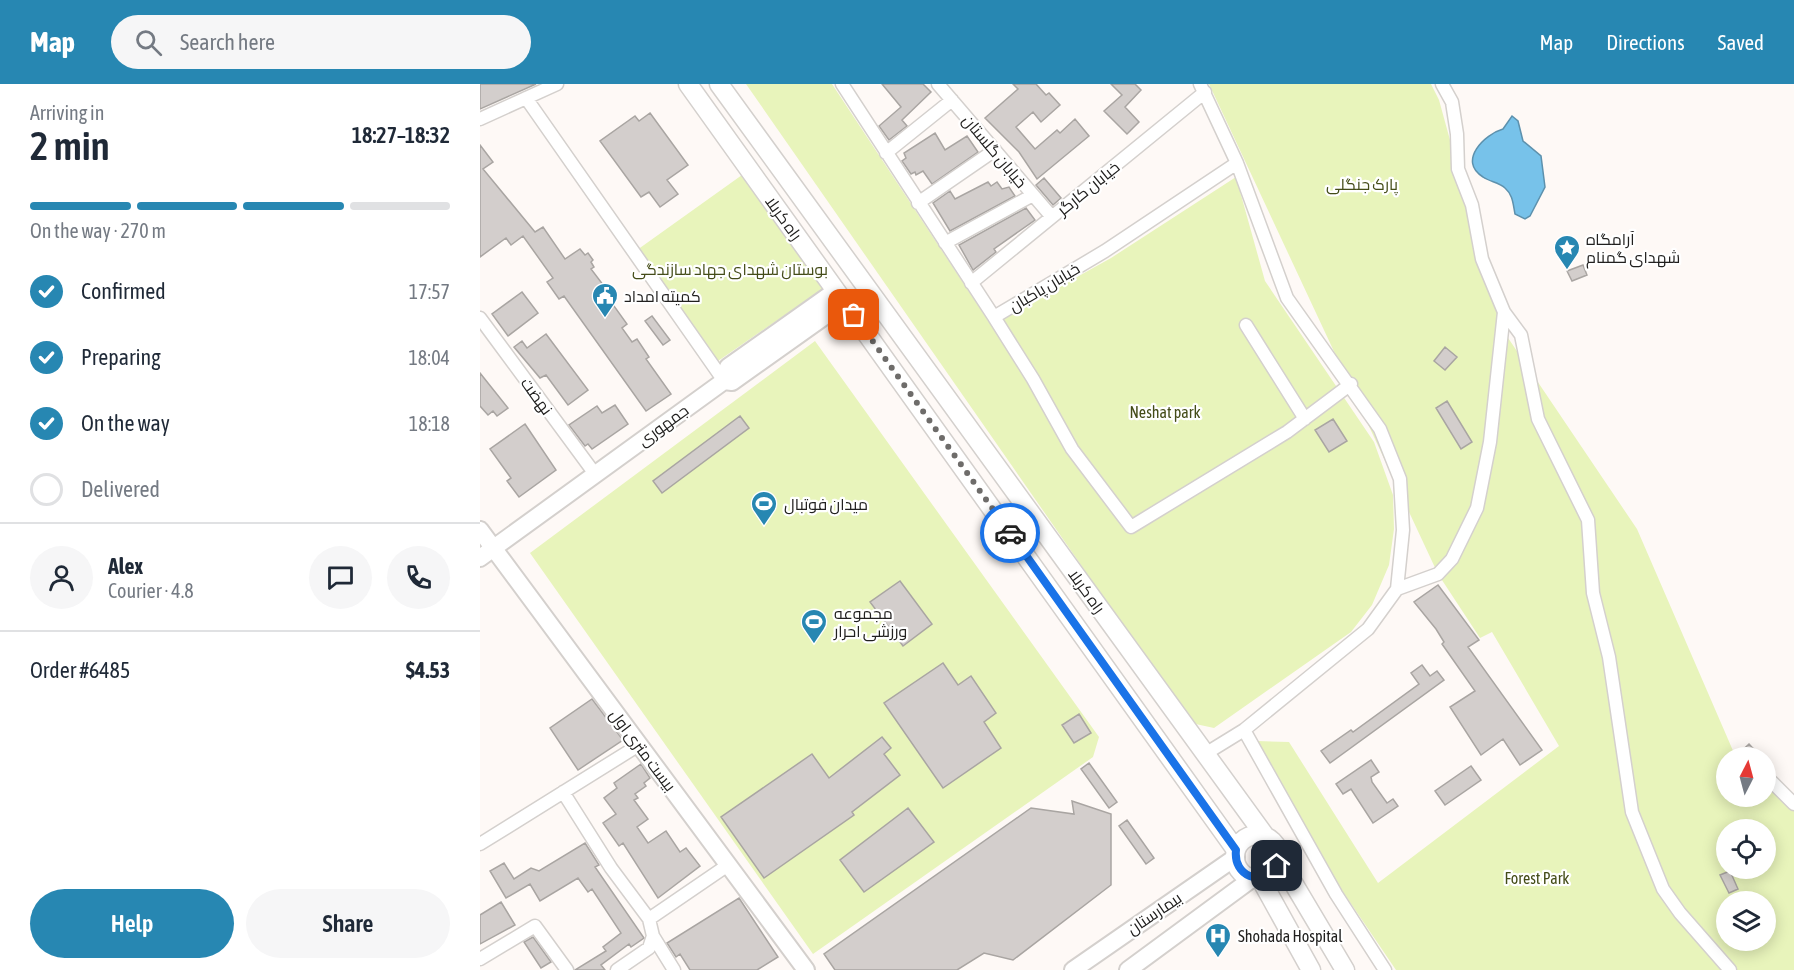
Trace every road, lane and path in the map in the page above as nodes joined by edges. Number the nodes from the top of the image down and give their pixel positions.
1 (688, 84) edge
2 (939, 84) edge
3 (1442, 84) edge
4 (721, 85) edge
5 (844, 85) edge
6 (549, 86) edge
7 (1203, 88) edge
8 (526, 98) junction
9 (952, 99) junction
10 (480, 119) edge
11 (995, 150) junction
12 (886, 153) junction
13 (1237, 162) junction
14 (1033, 195) junction
15 (918, 203) junction
16 (1052, 217) junction
17 (945, 243) junction
18 (971, 283) junction
19 (840, 296) junction
20 (1504, 312) junction
21 (480, 318) edge
22 (994, 318) junction
23 (1246, 324) dead end
24 (723, 381) junction
25 (1351, 384) junction
26 (1305, 419) junction
27 (594, 474) junction
28 (480, 530) edge
29 (487, 553) edge
30 (1396, 589) junction
31 (1244, 730) junction
32 (639, 745) junction
33 (1205, 754) junction
34 (1776, 786) edge
35 (563, 792) junction
36 (1794, 804) edge
37 (1265, 836) junction
38 (480, 844) edge
39 (1236, 854) junction
40 (1279, 859) junction
41 (728, 865) junction
42 (1256, 878) junction
43 (649, 919) junction
44 (653, 936) junction
45 (480, 959) edge
46 (567, 970) edge
47 (617, 970) edge
48 (674, 970) edge
49 (806, 970) edge
50 (1073, 970) edge
51 (1128, 970) edge
52 (1311, 970) edge
53 (1345, 970) edge
54 (1385, 970) edge
55 (1730, 970) edge

1 - 19 main road, راه کربلا
2 - 9 street, خیابان گلستان
3 - 20 street
4 - 33 main road, راه کربلا
5 - 12 street, خیابان پاکبان
6 - 8 street
7 - 13 street
7 - 16 street, خیابان کارگر
8 - 10 street
8 - 24 street
9 - 11 street, خیابان گلستان
9 - 12 street
11 - 14 street, خیابان گلستان
11 - 15 street
12 - 15 street, خیابان پاکبان
13 - 22 street, خیابان پاکبان
13 - 25 street
14 - 16 street, خیابان گلستان
14 - 17 street
15 - 17 street, خیابان پاکبان
16 - 18 street, خیابان کارگر
17 - 18 street, خیابان پاکبان
18 - 22 street, خیابان پاکبان
19 - 24 street, جمهوری
19 - 39 main road, راه کربلا
20 - 30 street
20 - 55 street
21 - 27 street, نهضت
22 - 26 street
23 - 26 street
24 - 27 street, جمهوری
25 - 26 street
25 - 30 street
27 - 29 street, جمهوری
28 - 29 street, بیست متری اول
29 - 32 street, بیست متری اول
30 - 31 street
31 - 33 street
31 - 54 street
32 - 35 street
32 - 41 street, بیست متری اول
33 - 37 main road, راه کربلا
34 - 36 street
35 - 38 street
35 - 43 street
37 - 39 main road
37 - 40 main road
39 - 42 main road
39 - 50 street, بیمارستان
40 - 42 main road
40 - 53 main road
41 - 43 street
41 - 49 street, بیست متری اول
42 - 51 street, بیمارستان
42 - 52 main road
43 - 44 street
44 - 47 street
44 - 48 street
45 - 46 street

